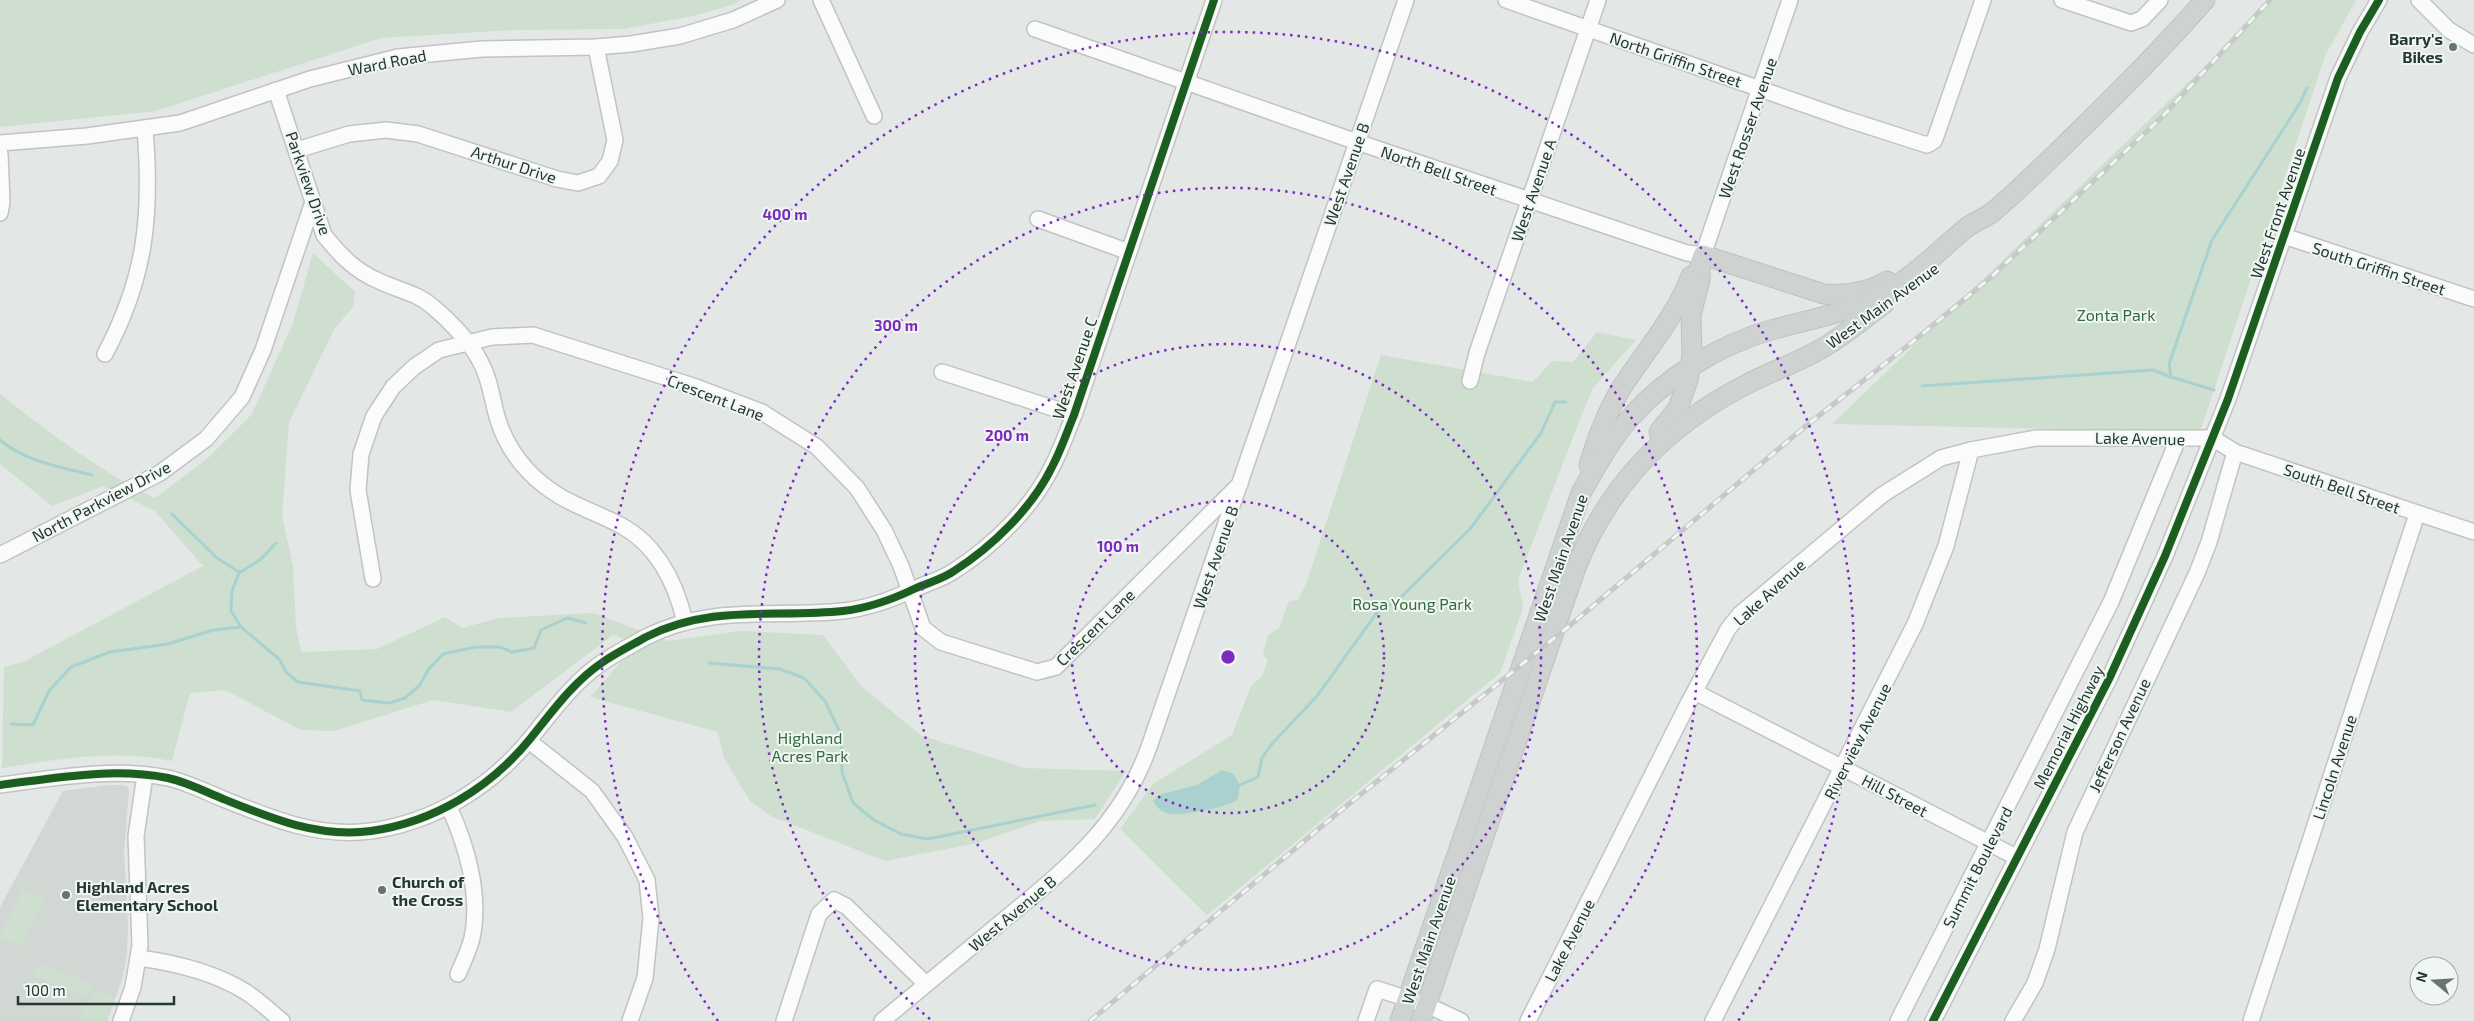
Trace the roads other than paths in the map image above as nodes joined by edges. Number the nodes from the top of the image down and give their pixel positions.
1 (777, 0) edge
2 (821, 0) edge
3 (1214, 0) edge
4 (1406, 0) edge
5 (1506, 0) edge
6 (1598, 0) edge
7 (1790, 0) edge
8 (1982, 0) edge
9 (2062, 0) edge
10 (2160, 0) edge
11 (2205, 0) edge
12 (2379, 0) edge
13 (2419, 0) edge
14 (1589, 28) junction
15 (1035, 29) dead end
16 (2474, 45) edge
17 (596, 47) junction
18 (1186, 82) junction
19 (1760, 88) junction
20 (276, 90) junction
21 (874, 116) dead end
22 (145, 129) junction
23 (1357, 142) junction
24 (0, 144) edge
25 (297, 150) junction
26 (0, 154) edge
27 (1529, 200) junction
28 (312, 202) junction
29 (0, 213) edge
30 (1991, 213) junction
31 (1038, 219) dead end
32 (2284, 236) junction
33 (1954, 238) junction
34 (1129, 252) junction
35 (1702, 260) junction
36 (2474, 299) edge
37 (466, 343) junction
38 (105, 354) dead end
39 (1690, 368) junction
40 (942, 372) dead end
41 (1470, 381) dead end
42 (1074, 415) junction
43 (2212, 438) junction
44 (2178, 439) junction
45 (1971, 450) junction
46 (2235, 452) junction
47 (1240, 484) junction
48 (1581, 493) junction
49 (2417, 514) junction
50 (1593, 528) junction
51 (2474, 532) edge
52 (0, 555) edge
53 (373, 579) dead end
54 (910, 591) junction
55 (685, 622) junction
56 (1695, 692) junction
57 (529, 741) junction
58 (1844, 767) junction
59 (145, 775) junction
60 (0, 785) edge
61 (449, 807) junction
62 (1989, 843) junction
63 (2016, 857) junction
64 (139, 958) junction
65 (458, 974) dead end
66 (926, 984) junction
67 (1408, 999) junction
68 (1424, 1013) edge
69 (1531, 1020) edge
70 (121, 1021) edge
71 (282, 1021) edge
72 (630, 1021) edge
73 (784, 1021) edge
74 (882, 1021) edge
75 (1366, 1021) edge
76 (1400, 1021) edge
77 (1461, 1021) edge
78 (1713, 1021) edge
79 (1898, 1021) edge
80 (1933, 1021) edge
81 (2013, 1021) edge
82 (2252, 1021) edge

1 - 17 street, Ward Road
2 - 21 street
3 - 18 street, West Avenue C
4 - 23 street, West Avenue B
5 - 14 street, North Griffin Street
6 - 14 street, West Avenue A
7 - 19 street, West Rosser Avenue
8 - 19 street, North Griffin Street
9 - 10 street
11 - 30 main road, West Main Avenue
12 - 32 street, West Front Avenue
13 - 16 street
14 - 19 street, North Griffin Street
14 - 27 street, West Avenue A
15 - 18 street, North Bell Street
17 - 20 street, Ward Road
17 - 25 street, Arthur Drive
18 - 23 street, North Bell Street
18 - 34 street, West Avenue C
19 - 35 street, West Rosser Avenue
20 - 22 street, Ward Road
20 - 25 street, Parkview Drive
22 - 24 street, Ward Road
22 - 38 street
23 - 27 street, North Bell Street
23 - 47 street, West Avenue B
25 - 28 street, Parkview Drive
26 - 29 street
27 - 35 street, North Bell Street
27 - 41 street, West Avenue A
28 - 37 street, Parkview Drive
28 - 52 street, North Parkview Drive
30 - 33 main road, West Main Avenue
30 - 50 main road, West Main Avenue
31 - 34 street
32 - 36 street, South Griffin Street
32 - 43 street, West Front Avenue
33 - 35 main road
33 - 39 main road, West Main Avenue
34 - 42 street, West Avenue C
35 - 39 main road
35 - 48 main road
37 - 53 street, Crescent Lane
37 - 54 street, Crescent Lane
37 - 55 street, Parkview Drive
39 - 48 main road, West Main Avenue
39 - 50 main road
40 - 42 street
42 - 54 street, West Avenue C
43 - 44 street, Lake Avenue
43 - 46 street, South Bell Street
43 - 63 street, Memorial Highway
44 - 45 street, Lake Avenue
44 - 62 street, Summit Boulevard
45 - 56 street, Lake Avenue
45 - 58 street, Riverview Avenue
46 - 49 street, South Bell Street
46 - 81 street, Jefferson Avenue
47 - 54 street, Crescent Lane
47 - 66 street, West Avenue B
48 - 67 main road, West Main Avenue
49 - 51 street, South Bell Street
49 - 82 street, Lincoln Avenue
50 - 68 main road, West Main Avenue
54 - 55 street, West Avenue C
55 - 57 street, West Avenue C
56 - 58 street, Hill Street
56 - 69 street, Lake Avenue
57 - 61 street, West Avenue C
57 - 72 street
58 - 62 street, Hill Street
58 - 78 street, Riverview Avenue
59 - 60 street, West Avenue C
59 - 61 street, West Avenue C
59 - 64 street
61 - 65 street
62 - 63 street, Hill Street
62 - 79 street, Summit Boulevard
63 - 80 street, Memorial Highway
64 - 70 street
64 - 71 street
66 - 73 street
66 - 74 street, West Avenue B
67 - 68 street
67 - 75 street
67 - 76 main road, West Main Avenue
68 - 77 street

